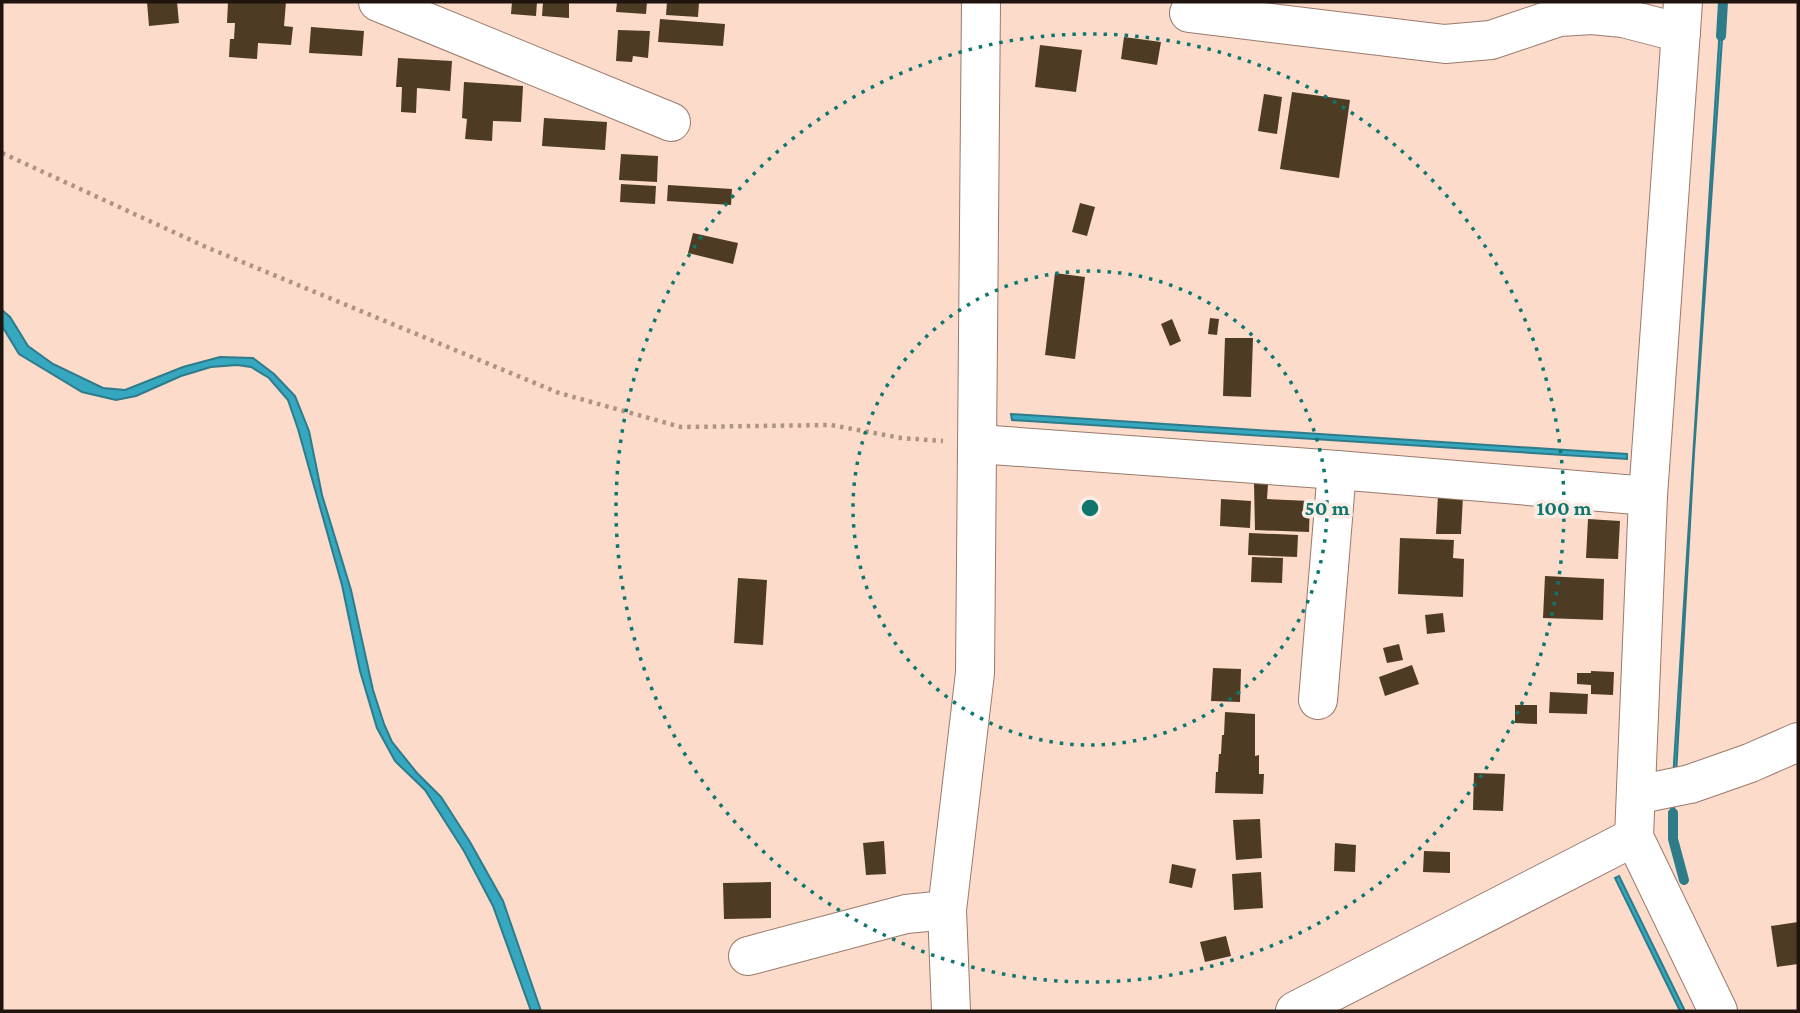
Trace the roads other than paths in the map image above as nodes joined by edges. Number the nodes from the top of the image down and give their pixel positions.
1 (379, 2) edge
2 (981, 2) edge
3 (1189, 13) dead end
4 (1682, 17) edge
5 (671, 122) dead end
6 (978, 444) junction
7 (1337, 470) junction
8 (1648, 496) junction
9 (1318, 701) dead end
10 (1798, 742) edge
11 (1636, 795) junction
12 (1634, 837) junction
13 (947, 910) junction
14 (748, 956) dead end
15 (951, 1011) edge
16 (1296, 1011) edge
17 (1718, 1011) edge

1 - 5 street
2 - 6 street
3 - 4 street
4 - 8 street
6 - 7 street
6 - 13 street
7 - 8 street
7 - 9 street
8 - 11 street
10 - 11 street
11 - 12 street
12 - 16 street
12 - 17 street
13 - 14 street
13 - 15 street

